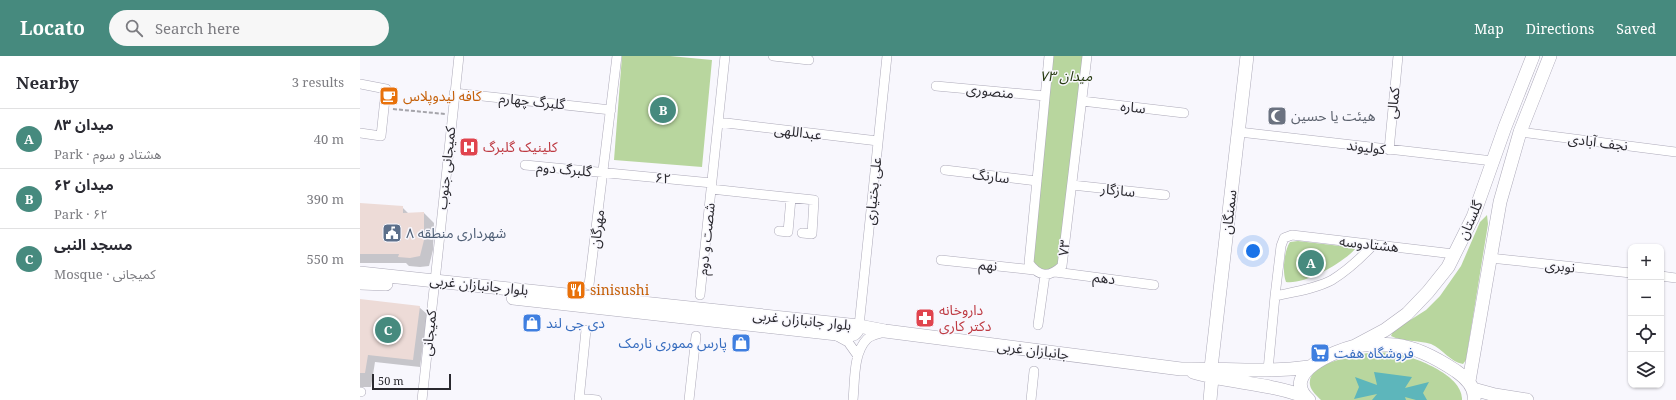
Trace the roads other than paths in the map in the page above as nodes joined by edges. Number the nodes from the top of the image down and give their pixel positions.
1 (459, 56) edge
2 (617, 56) edge
3 (725, 56) edge
4 (773, 56) edge
5 (887, 56) edge
6 (1049, 56) edge
7 (1087, 56) edge
8 (1248, 56) edge
9 (1398, 56) edge
10 (1533, 56) edge
11 (1550, 56) edge
12 (809, 60) dead end
13 (360, 84) edge
14 (936, 86) dead end
15 (454, 93) junction
16 (1045, 96) junction
17 (1082, 102) junction
18 (611, 110) junction
19 (1184, 113) dead end
20 (718, 122) junction
21 (1239, 132) junction
22 (1520, 132) junction
23 (360, 133) edge
24 (878, 141) junction
25 (1389, 150) junction
26 (1676, 152) edge
27 (1493, 161) junction
28 (525, 165) dead end
29 (945, 170) dead end
30 (604, 172) junction
31 (1037, 181) junction
32 (1072, 185) junction
33 (711, 186) junction
34 (1165, 195) dead end
35 (792, 198) junction
36 (779, 230) dead end
37 (802, 233) dead end
38 (1374, 244) junction
39 (1454, 254) junction
40 (1490, 258) junction
41 (941, 260) dead end
42 (1034, 270) junction
43 (1055, 272) junction
44 (360, 273) edge
45 (1628, 273) edge
46 (1045, 275) junction
47 (1664, 276) edge
48 (1676, 278) edge
49 (360, 283) edge
50 (435, 285) junction
51 (589, 285) dead end
52 (1154, 285) dead end
53 (700, 295) dead end
54 (1275, 296) junction
55 (1038, 325) dead end
56 (858, 326) junction
57 (586, 330) dead end
58 (885, 331) junction
59 (834, 334) junction
60 (696, 336) dead end
61 (1355, 346) junction
62 (858, 356) junction
63 (1308, 367) junction
64 (1268, 370) junction
65 (1034, 371) dead end
66 (1212, 373) junction
67 (1472, 390) edge
68 (579, 399) edge
69 (1307, 399) edge
70 (422, 400) edge
71 (597, 400) edge
72 (689, 400) edge
73 (853, 400) edge
74 (1031, 400) edge
75 (1210, 400) edge
76 (1527, 400) edge

1 - 15 street, کمیجانی جنوب
2 - 18 street
3 - 20 street
4 - 12 street
5 - 24 street, علی بختیاری
6 - 16 street
7 - 17 street, ۷۳
8 - 21 main road, سمنگان
9 - 25 street, کمالی
10 - 27 main road, گلستان
11 - 22 main road, گلستان
13 - 23 street
14 - 16 street, منصوری
15 - 18 street, گلبرگ چهارم
15 - 50 street, کمیجانی جنوب
16 - 31 street
17 - 19 street, ساره
17 - 32 street, ۷۳
18 - 30 street
20 - 24 street, عبداللهی
20 - 33 street
21 - 25 street, کولیوند
21 - 66 main road, سمنگان
22 - 26 street, نجف آبادی
22 - 40 main road, گلستان
24 - 56 street, علی بختیاری
25 - 27 street, کولیوند
27 - 39 main road, گلستان
28 - 30 street, گلبرگ دوم
29 - 31 street, سارنگ
30 - 33 street, ۶۲
30 - 51 street, مهرگان
31 - 42 street
32 - 34 street, سازگار
32 - 43 street, ۷۳
33 - 35 street, ۶۲
33 - 53 street, شصت و دوم
35 - 36 street
35 - 37 street, ۶۲
38 - 39 street, هشتادوسه
38 - 54 street
38 - 54 street, هشتادوسه
39 - 61 main road, گلستان
40 - 45 street, نوبری
40 - 67 main road, گلستان
41 - 42 street, نهم
42 - 46 street
43 - 46 street, ۷۳
43 - 52 street, دهم
44 - 50 main road, بلوار جانبازان غربی
46 - 55 street
47 - 48 street
49 - 50 main road, بلوار جانبازان غربی
50 - 56 main road, بلوار جانبازان غربی
50 - 59 main road, بلوار جانبازان غربی
50 - 70 street, کمیجانی
54 - 64 street
56 - 58 main road, جانبازان غربی
56 - 59 main road, بلوار جانبازان غربی
57 - 68 street
58 - 62 street
58 - 66 main road, جانبازان غربی
59 - 62 street
60 - 72 street
61 - 63 main road
61 - 67 main road
62 - 73 street
63 - 64 main road, جانبازان غربی
63 - 69 main road
64 - 66 main road, جانبازان غربی
65 - 74 street
66 - 69 main road, جانبازان غربی
66 - 75 main road, سمنگان
67 - 76 main road
68 - 71 street

